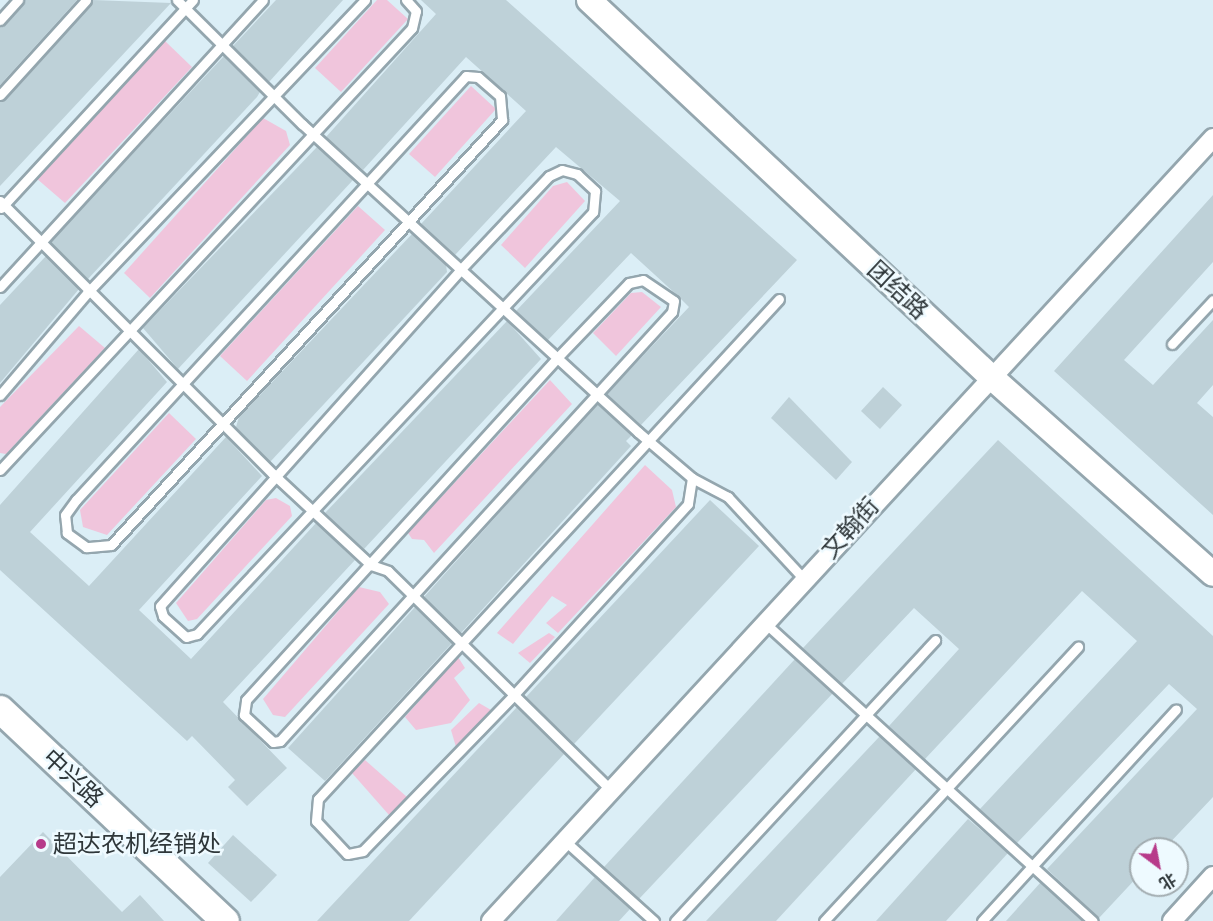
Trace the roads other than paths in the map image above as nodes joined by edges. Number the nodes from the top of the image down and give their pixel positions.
1 (18, 0) edge
2 (87, 0) edge
3 (177, 0) edge
4 (193, 0) edge
5 (263, 0) edge
6 (365, 0) edge
7 (406, 0) edge
8 (589, 0) edge
9 (186, 8) junction
10 (0, 20) edge
11 (222, 45) junction
12 (0, 95) edge
13 (273, 95) junction
14 (313, 134) junction
15 (1213, 138) edge
16 (366, 182) junction
17 (1, 205) edge
18 (407, 220) junction
19 (40, 244) junction
20 (461, 270) junction
21 (0, 287) edge
22 (87, 293) junction
23 (779, 299) dead end
24 (1213, 300) edge
25 (501, 307) junction
26 (131, 335) junction
27 (1172, 344) dead end
28 (557, 358) junction
29 (990, 376) junction
30 (183, 385) junction
31 (596, 393) junction
32 (0, 395) edge
33 (221, 423) junction
34 (647, 439) junction
35 (0, 470) edge
36 (276, 477) junction
37 (692, 478) junction
38 (314, 509) junction
39 (371, 565) junction
40 (1213, 574) edge
41 (804, 579) junction
42 (413, 595) junction
43 (765, 623) junction
44 (935, 640) dead end
45 (462, 643) junction
46 (1078, 647) dead end
47 (512, 697) junction
48 (0, 708) edge
49 (1176, 709) dead end
50 (867, 717) junction
51 (945, 787) junction
52 (610, 789) junction
53 (565, 841) junction
54 (1032, 866) junction
55 (1213, 876) edge
56 (225, 921) edge
57 (491, 921) edge
58 (654, 921) edge
59 (675, 921) edge
60 (824, 921) edge
61 (982, 921) edge
62 (1093, 921) edge
63 (1172, 921) edge

1 - 10 lane
2 - 12 lane
3 - 9 lane
4 - 9 lane
5 - 11 lane
6 - 13 lane
7 - 14 lane
8 - 29 street, 团结路
9 - 11 lane
9 - 17 lane
11 - 13 lane
11 - 19 lane
13 - 14 lane
13 - 22 lane
14 - 16 lane
14 - 26 lane
15 - 29 street, 文翰街
16 - 18 lane
16 - 18 lane
16 - 30 lane
17 - 19 lane
18 - 20 lane
18 - 33 lane
19 - 21 lane
19 - 22 lane
20 - 25 lane
20 - 25 lane
20 - 36 lane
22 - 26 lane
22 - 32 lane
23 - 34 lane
24 - 27 lane
25 - 28 lane
25 - 38 lane
26 - 30 lane
26 - 35 lane
28 - 31 lane
28 - 31 lane
28 - 39 lane
29 - 40 street, 团结路
29 - 41 street, 文翰街
30 - 33 lane
30 - 33 lane
31 - 34 lane
31 - 42 lane
33 - 36 lane
34 - 37 lane
34 - 45 lane
36 - 38 lane
36 - 38 lane
37 - 41 lane
37 - 47 lane
38 - 39 lane
39 - 42 lane
39 - 42 lane
41 - 43 street, 文翰街
42 - 45 lane
43 - 50 lane
43 - 52 street, 文翰街
44 - 50 lane
45 - 47 lane
45 - 47 lane
46 - 51 lane
47 - 52 lane
48 - 56 main road, 中兴路
49 - 54 lane
50 - 51 lane
50 - 59 lane
51 - 54 lane
51 - 60 lane
52 - 53 street, 文翰街
53 - 57 street, 文翰街
53 - 58 lane
54 - 61 lane
54 - 62 lane
55 - 63 street

